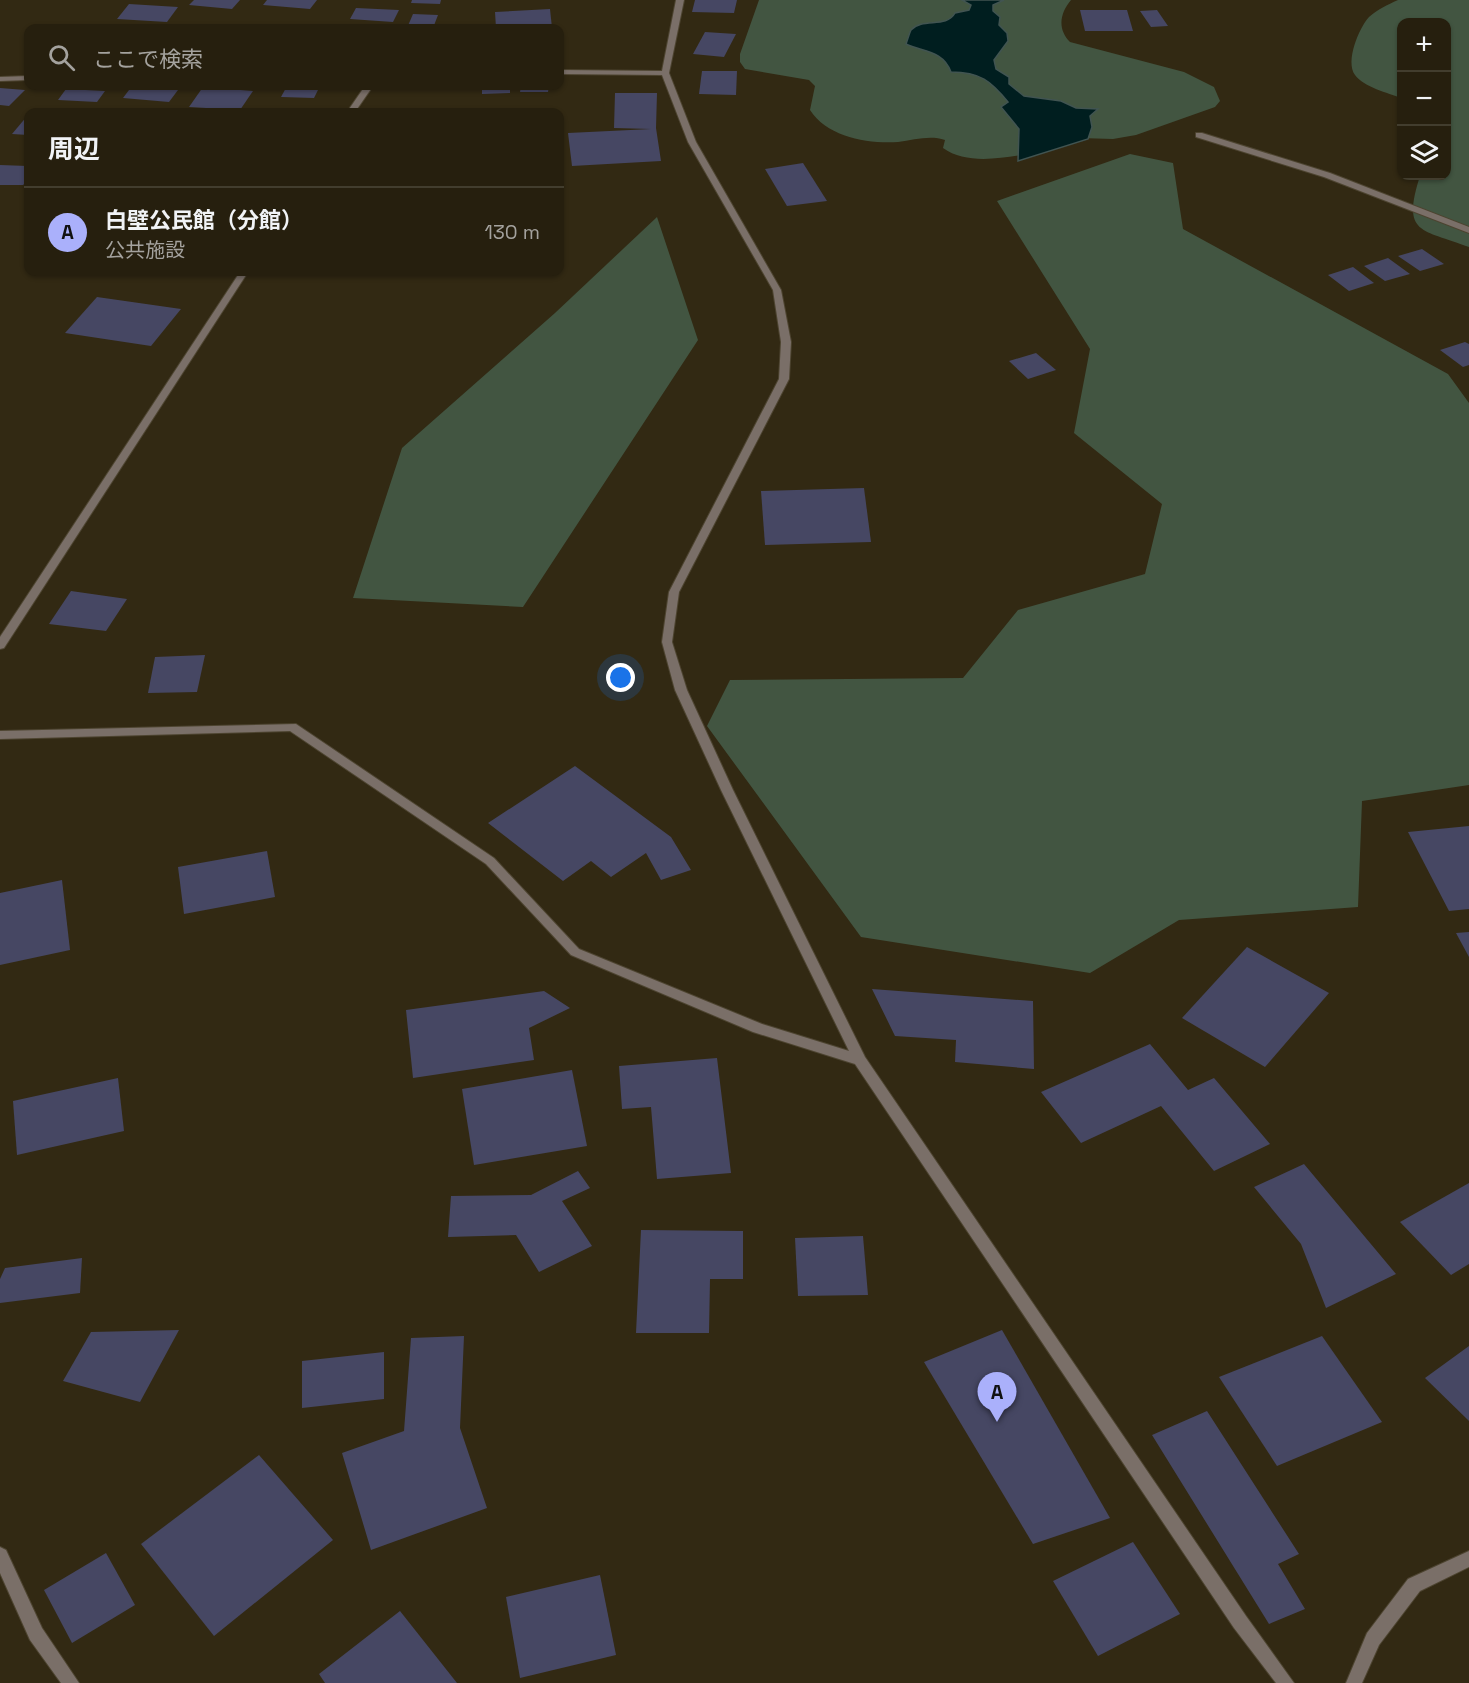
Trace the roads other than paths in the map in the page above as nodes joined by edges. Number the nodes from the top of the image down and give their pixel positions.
1 (680, 0) edge
2 (564, 72) edge
3 (665, 73) junction
4 (24, 78) edge
5 (0, 79) edge
6 (366, 90) edge
7 (354, 108) edge
8 (1199, 135) dead end
9 (1469, 230) edge
10 (241, 276) edge
11 (0, 645) edge
12 (0, 735) edge
13 (860, 1060) junction
14 (0, 1555) edge
15 (1469, 1559) edge
16 (71, 1683) edge
17 (1286, 1683) edge
18 (1354, 1683) edge

1 - 3 street
2 - 3 street
3 - 13 street
4 - 5 street
6 - 7 street
8 - 9 street
10 - 11 street
12 - 13 street
13 - 17 street
14 - 16 street
15 - 18 street

